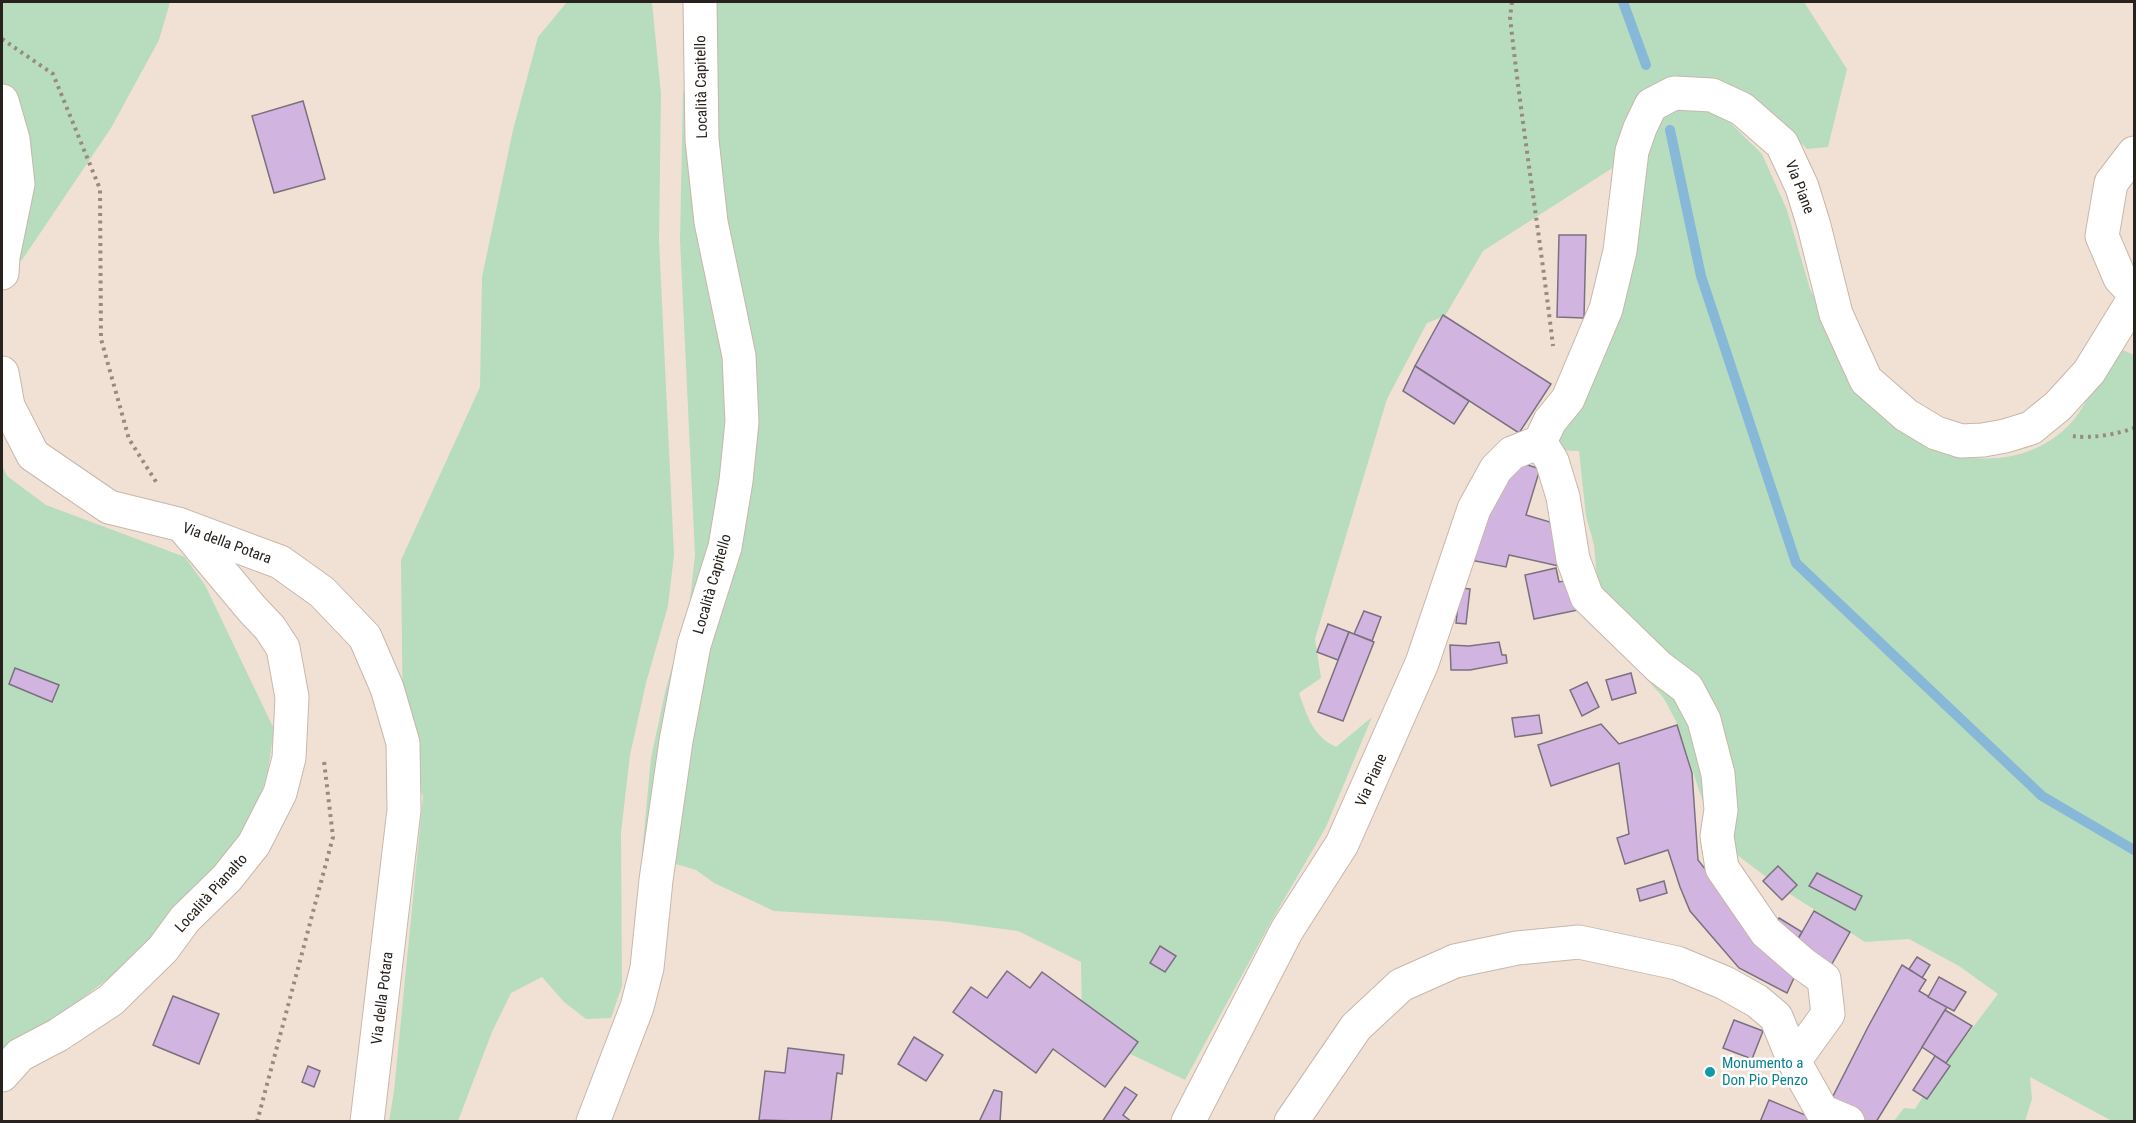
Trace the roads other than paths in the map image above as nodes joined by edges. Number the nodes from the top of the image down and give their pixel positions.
1 (700, 2) edge
2 (2, 101) edge
3 (2134, 153) edge
4 (2, 273) edge
5 (2134, 293) edge
6 (2134, 299) edge
7 (2, 373) edge
8 (1540, 442) junction
9 (184, 527) junction
10 (1794, 1061) junction
11 (2, 1075) edge
12 (367, 1122) edge
13 (593, 1122) edge
14 (1188, 1122) edge
15 (1291, 1122) edge
16 (1848, 1122) edge

1 - 13 street, Località Capitello
2 - 4 street
3 - 5 street
6 - 8 street, Via Piane
7 - 9 street, Via della Potara
8 - 10 street
8 - 14 street, Via Piane
9 - 11 street, Località Pianalto
9 - 12 street, Via della Potara
10 - 15 street
10 - 16 street

